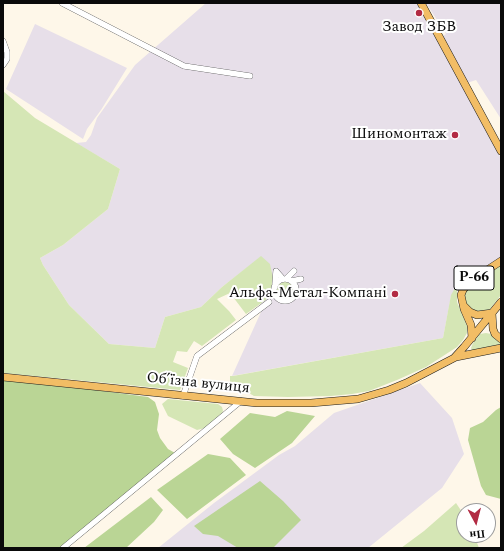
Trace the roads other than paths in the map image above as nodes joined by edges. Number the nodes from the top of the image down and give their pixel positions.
1 (62, 3) edge
2 (421, 3) edge
3 (3, 42) edge
4 (3, 65) edge
5 (250, 76) dead end
6 (501, 151) edge
7 (501, 261) edge
8 (289, 281) junction
9 (275, 285) junction
10 (274, 292) junction
11 (281, 300) junction
12 (269, 302) junction
13 (501, 302) edge
14 (463, 304) junction
15 (492, 312) junction
16 (472, 338) junction
17 (501, 339) edge
18 (501, 348) edge
19 (454, 358) junction
20 (3, 377) edge
21 (183, 396) junction
22 (241, 401) junction
23 (63, 548) edge

1 - 5 street
2 - 6 main road
3 - 4 street
7 - 14 main road, Р-66
8 - 9 street
8 - 9 street
8 - 11 street
9 - 10 street
10 - 11 street
10 - 12 street
11 - 12 street
12 - 21 street
13 - 15 main road, Р-66
14 - 15 main road, Р-66
14 - 16 main road
15 - 16 main road
15 - 17 main road
16 - 19 main road
18 - 19 main road
19 - 22 main road, Об’їзна вулиця
20 - 21 main road, Об’їзна вулиця
21 - 22 main road, Об’їзна вулиця
22 - 23 street

